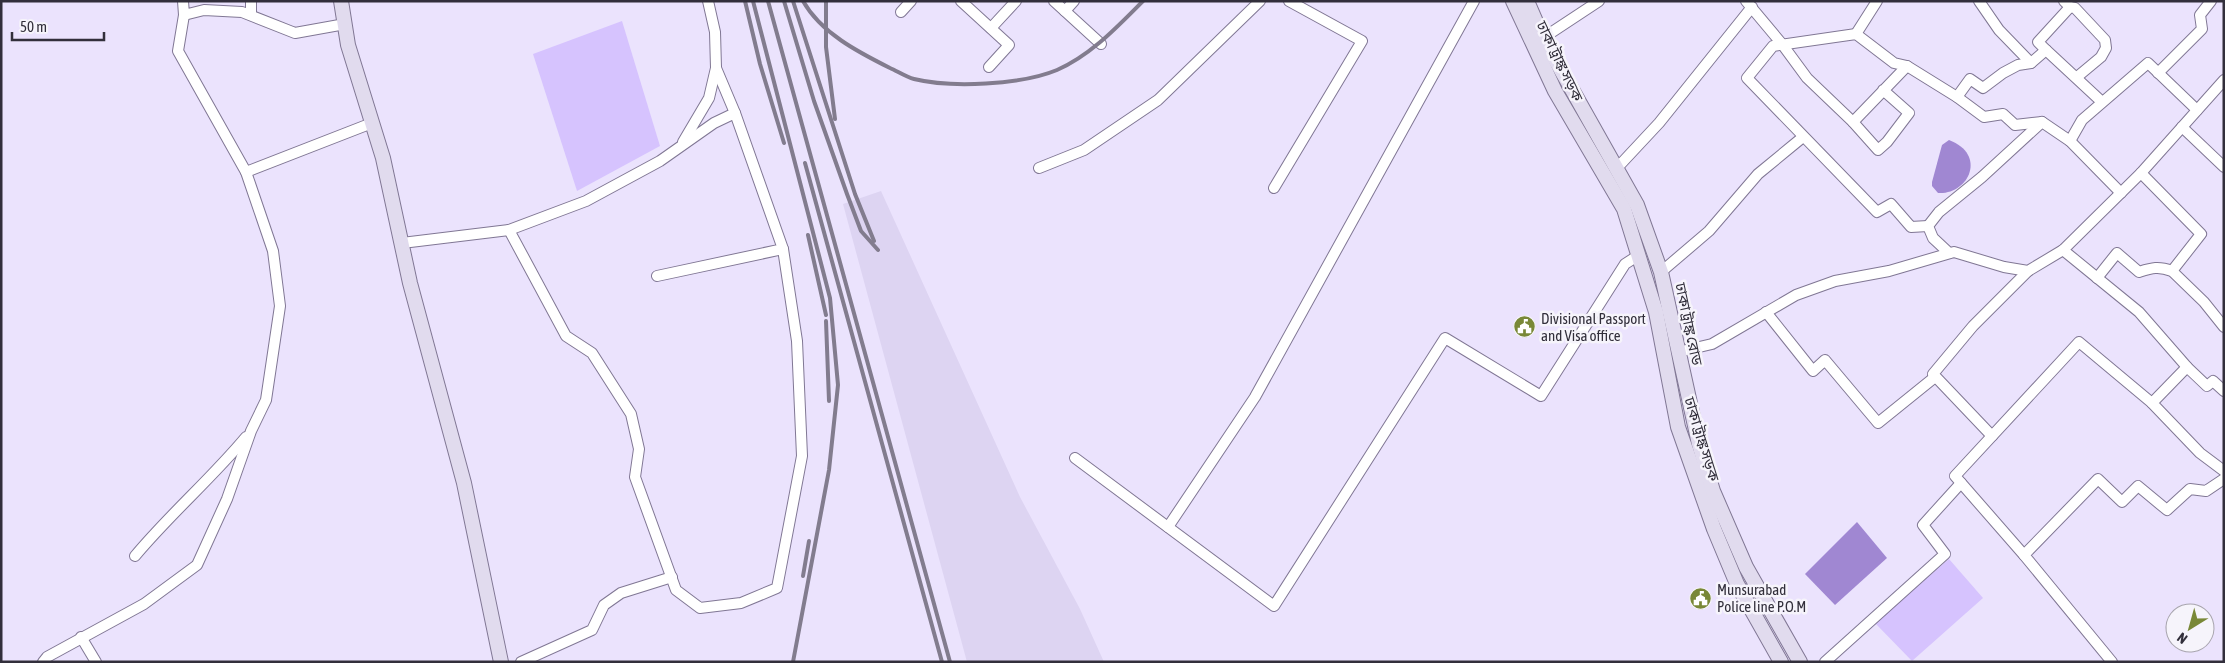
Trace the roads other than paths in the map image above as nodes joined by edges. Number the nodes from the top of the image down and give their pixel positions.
1 (183, 1) edge
2 (250, 1) edge
3 (341, 1) edge
4 (708, 1) edge
5 (911, 1) edge
6 (961, 1) edge
7 (1016, 1) edge
8 (1054, 1) edge
9 (1074, 1) edge
10 (1260, 1) edge
11 (1289, 1) edge
12 (1474, 1) edge
13 (1513, 1) edge
14 (1527, 1) edge
15 (1599, 1) edge
16 (1877, 1) edge
17 (1979, 1) edge
18 (2211, 1) edge
19 (1300, 4) edge
20 (1750, 4) edge
21 (2067, 4) edge
22 (1065, 11) junction
23 (901, 12) dead end
24 (184, 15) junction
25 (251, 15) junction
26 (345, 24) junction
27 (990, 28) junction
28 (1856, 34) junction
29 (1543, 38) junction
30 (1101, 44) dead end
31 (1782, 44) junction
32 (2046, 50) junction
33 (2031, 63) junction
34 (1907, 66) junction
35 (989, 67) dead end
36 (716, 68) junction
37 (2158, 74) junction
38 (2077, 78) junction
39 (2224, 80) edge
40 (1883, 90) junction
41 (1956, 97) junction
42 (2102, 102) junction
43 (2196, 110) junction
44 (735, 114) junction
45 (1853, 122) junction
46 (2042, 122) junction
47 (372, 123) junction
48 (2182, 127) junction
49 (1803, 137) junction
50 (2070, 141) junction
51 (681, 145) junction
52 (2224, 167) edge
53 (1039, 168) dead end
54 (1616, 168) junction
55 (246, 172) junction
56 (2141, 172) junction
57 (1274, 188) dead end
58 (2121, 193) junction
59 (1928, 226) junction
60 (509, 230) junction
61 (402, 243) junction
62 (783, 249) junction
63 (2064, 250) junction
64 (1949, 253) junction
65 (1639, 255) junction
66 (2028, 271) junction
67 (2172, 271) junction
68 (1661, 272) junction
69 (657, 276) dead end
70 (2097, 278) junction
71 (1766, 312) junction
72 (2224, 327) edge
73 (1678, 352) junction
74 (2187, 367) junction
75 (1935, 376) junction
76 (2224, 391) edge
77 (2152, 403) junction
78 (251, 431) junction
79 (1992, 436) junction
80 (1075, 458) dead end
81 (2224, 471) edge
82 (2224, 479) edge
83 (1961, 483) junction
84 (1168, 527) junction
85 (2024, 555) junction
86 (135, 556) dead end
87 (672, 577) junction
88 (81, 637) junction
89 (43, 662) edge
90 (96, 662) edge
91 (501, 662) edge
92 (521, 662) edge
93 (1781, 662) edge
94 (1800, 662) edge
95 (1825, 662) edge
96 (2112, 662) edge

1 - 24 street
2 - 25 street
3 - 26 main road
4 - 36 street
5 - 23 street
6 - 27 street
7 - 27 street
8 - 22 street
9 - 22 street
10 - 53 street
11 - 19 street
12 - 84 street
13 - 65 main road, ঢাকা ট্রাঙ্ক সড়ক
14 - 29 main road, ঢাকা ট্রাঙ্ক রোড
15 - 29 street
16 - 28 street
17 - 33 street
18 - 37 street
19 - 57 street
20 - 31 street
20 - 54 street
21 - 32 street
21 - 38 street
22 - 30 street
24 - 25 street
24 - 55 street
25 - 26 street
26 - 47 main road
27 - 35 street
28 - 31 street
28 - 34 street
29 - 54 main road, ঢাকা ট্রাঙ্ক রোড
31 - 45 street
31 - 49 street
32 - 33 street
32 - 38 street
33 - 41 street
34 - 40 street
34 - 41 street
36 - 44 street
36 - 51 street
37 - 42 street
37 - 43 street
38 - 42 street
39 - 43 street
40 - 45 street
40 - 45 street
41 - 46 street
42 - 50 street
43 - 48 street
44 - 51 street
44 - 62 street
46 - 50 street
46 - 59 street
47 - 55 street
47 - 61 main road
48 - 52 street
48 - 56 street
49 - 59 street
49 - 68 street
50 - 58 street
51 - 60 street
54 - 68 main road, ঢাকা ট্রাঙ্ক রোড
55 - 78 street
56 - 58 street
56 - 67 street
58 - 63 street
59 - 64 street
60 - 61 street
60 - 87 street
61 - 91 main road
62 - 69 street
62 - 87 street
63 - 66 street
63 - 70 street
64 - 66 street
64 - 71 street
65 - 84 street
65 - 93 main road, ঢাকা ট্রাঙ্ক সড়ক
66 - 75 street
67 - 70 street
67 - 72 street
68 - 73 main road, ঢাকা ট্রাঙ্ক রোড
70 - 74 street
71 - 73 street
71 - 75 street
73 - 94 main road, ঢাকা ট্রাঙ্ক রোড
74 - 76 street
74 - 77 street
75 - 79 street
77 - 79 street
77 - 81 street
78 - 86 street
78 - 88 street
79 - 83 street
80 - 84 street
82 - 85 street
83 - 85 street
83 - 95 street
85 - 96 street
87 - 92 street
88 - 89 street
88 - 90 street

